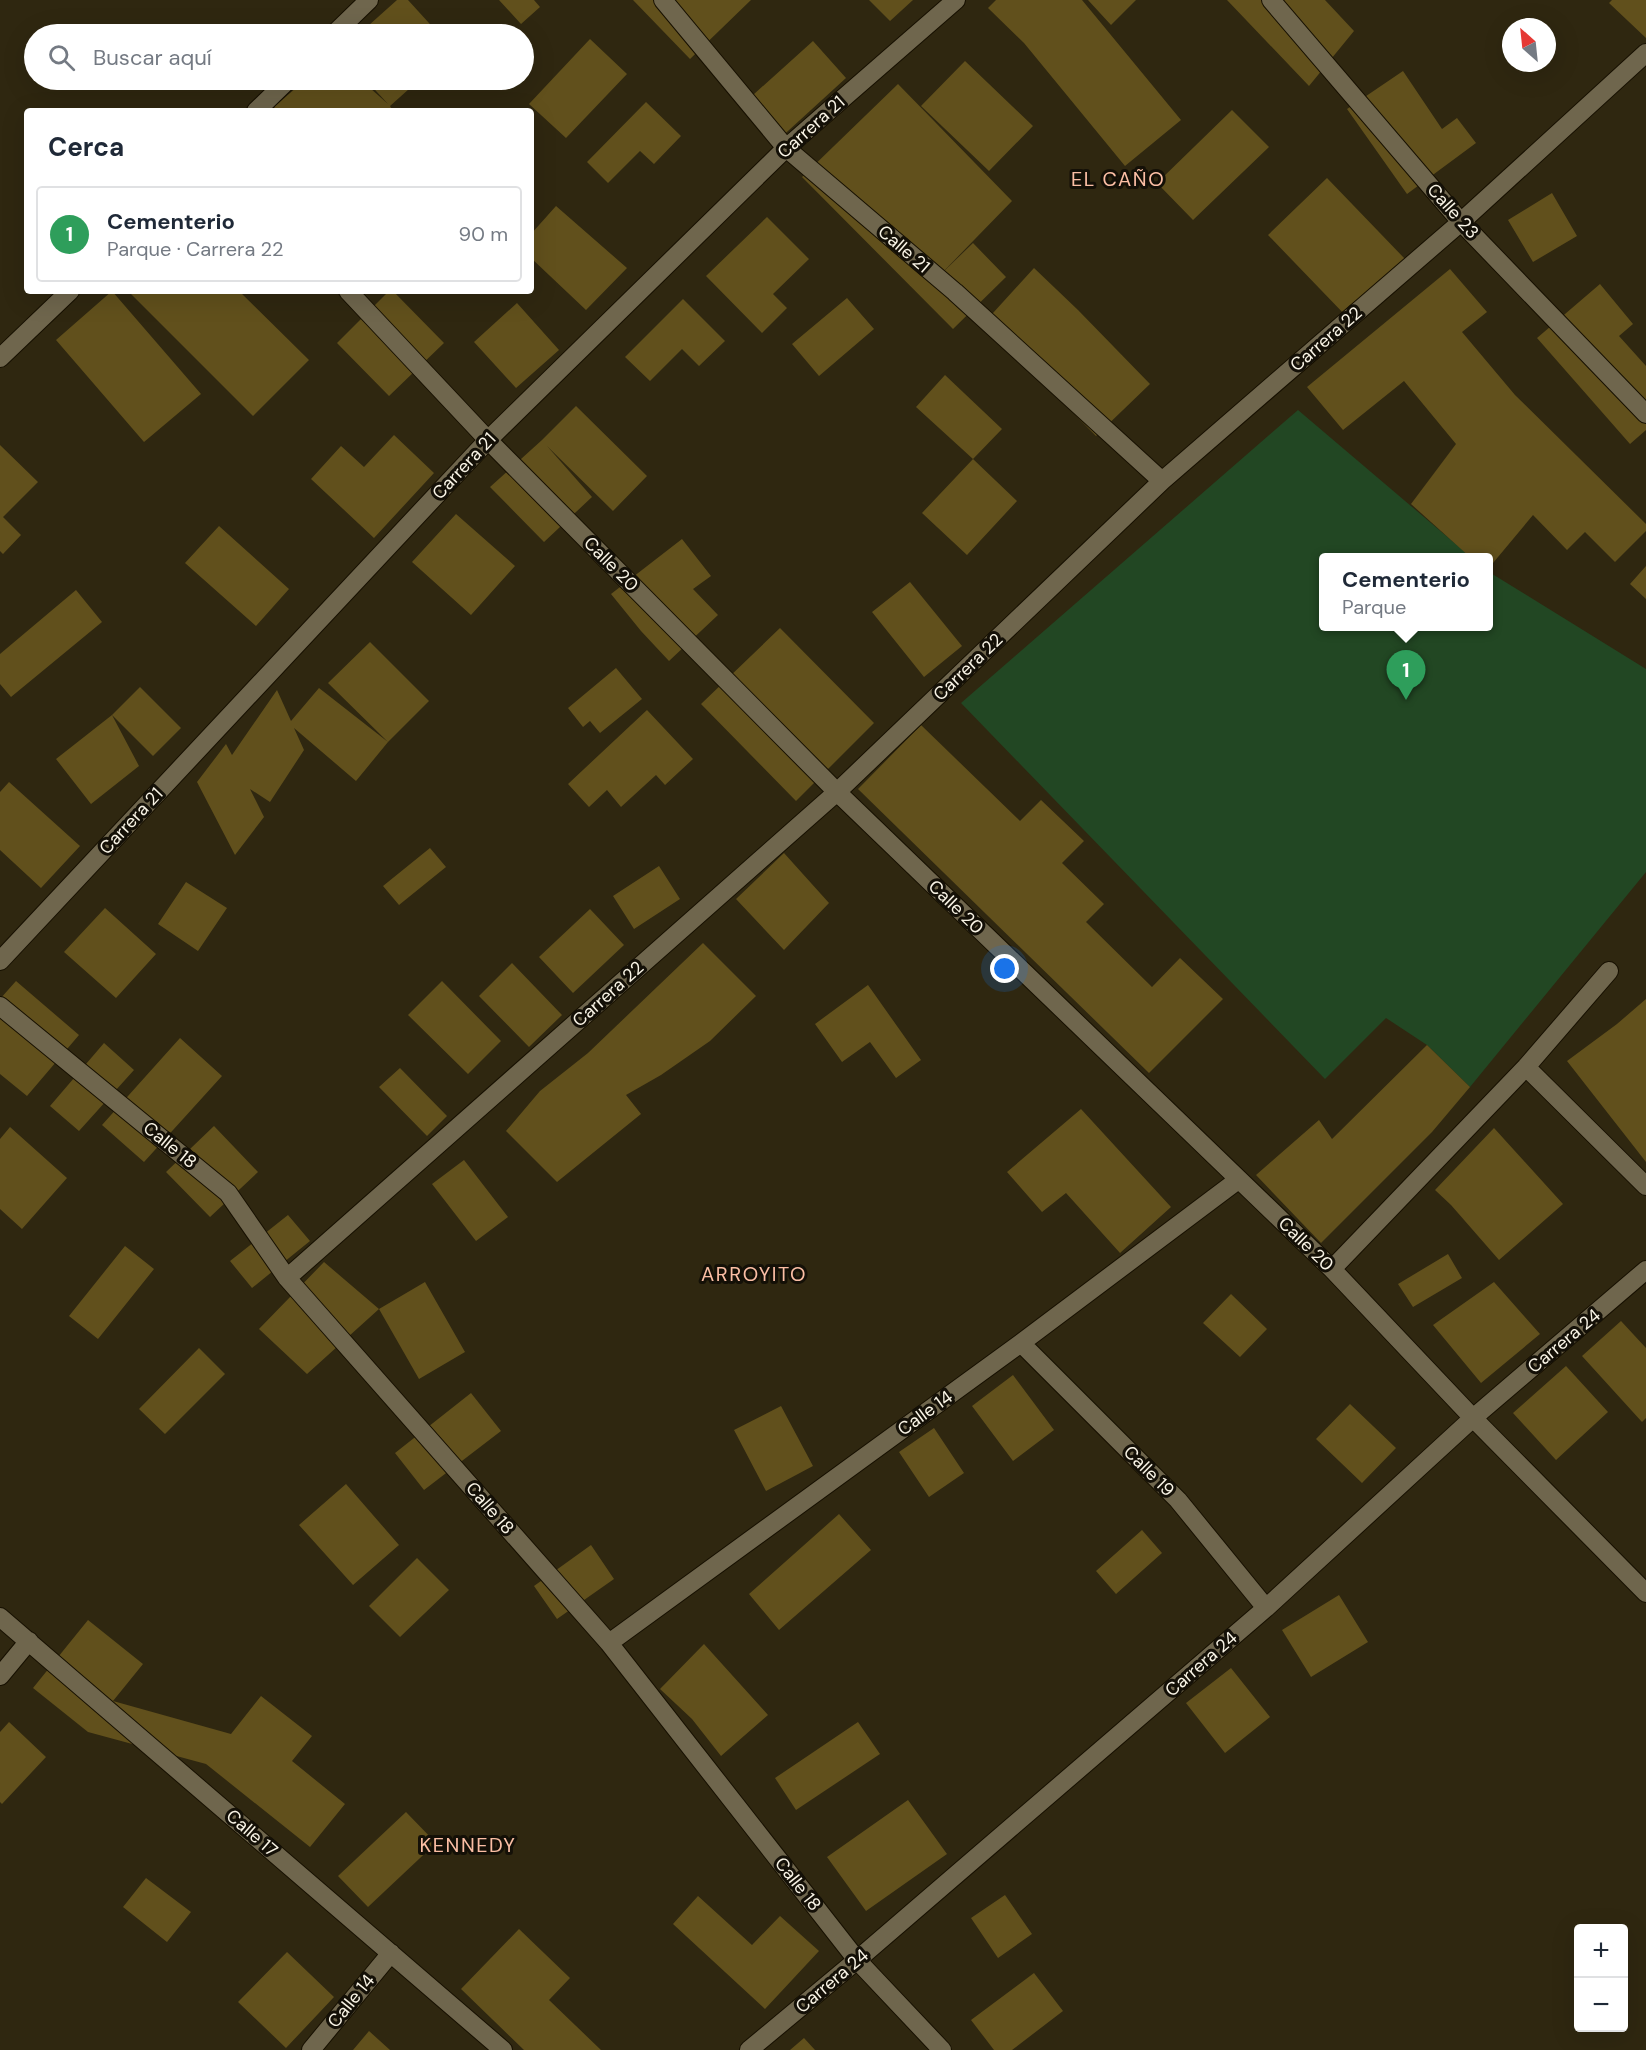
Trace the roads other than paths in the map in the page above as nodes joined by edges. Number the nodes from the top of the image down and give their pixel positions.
1 (369, 0) edge
2 (663, 0) edge
3 (956, 0) edge
4 (1271, 0) edge
5 (344, 24) edge
6 (1646, 53) edge
7 (278, 90) edge
8 (259, 108) edge
9 (786, 148) junction
10 (1461, 222) junction
11 (67, 294) edge
12 (351, 294) edge
13 (0, 358) edge
14 (1646, 414) edge
15 (488, 440) junction
16 (1162, 481) junction
17 (837, 792) junction
18 (0, 962) edge
19 (1609, 971) dead end
20 (0, 1006) edge
21 (1526, 1067) junction
22 (1238, 1180) junction
23 (1646, 1186) edge
24 (1332, 1269) junction
25 (1646, 1270) edge
26 (287, 1278) junction
27 (1021, 1343) junction
28 (1473, 1418) junction
29 (1646, 1593) edge
30 (1266, 1608) junction
31 (0, 1617) edge
32 (29, 1641) junction
33 (609, 1643) junction
34 (0, 1676) edge
35 (391, 1953) junction
36 (857, 1959) junction
37 (311, 2050) edge
38 (502, 2050) edge
39 (749, 2050) edge
40 (942, 2050) edge

1 - 5 street
2 - 9 street, Calle 21
3 - 9 street, Carrera 21
4 - 10 street, Calle 23
6 - 10 street, Carrera 22
7 - 8 street
9 - 15 street, Carrera 21
9 - 16 street, Calle 21
10 - 14 street, Calle 23
10 - 16 street, Carrera 22
11 - 13 street
12 - 15 street, Calle 20
15 - 17 street, Calle 20
15 - 18 street, Carrera 21
16 - 17 street, Carrera 22
17 - 22 street, Calle 20
17 - 26 street, Carrera 22
19 - 21 street
20 - 26 street, Calle 18
21 - 23 street
21 - 24 street
22 - 24 street, Calle 20
22 - 27 street, Calle 14
24 - 28 street, Calle 20
25 - 28 street, Carrera 24
26 - 33 street, Calle 18
27 - 30 street, Calle 19
27 - 33 street, Calle 14
28 - 29 street, Calle 20
28 - 30 street, Carrera 24
30 - 36 street, Carrera 24
31 - 32 street, Calle 17
32 - 34 street
32 - 35 street, Calle 17
33 - 36 street, Calle 18
35 - 37 street, Calle 14
35 - 38 street, Calle 17
36 - 39 street, Carrera 24
36 - 40 street, Calle 18

